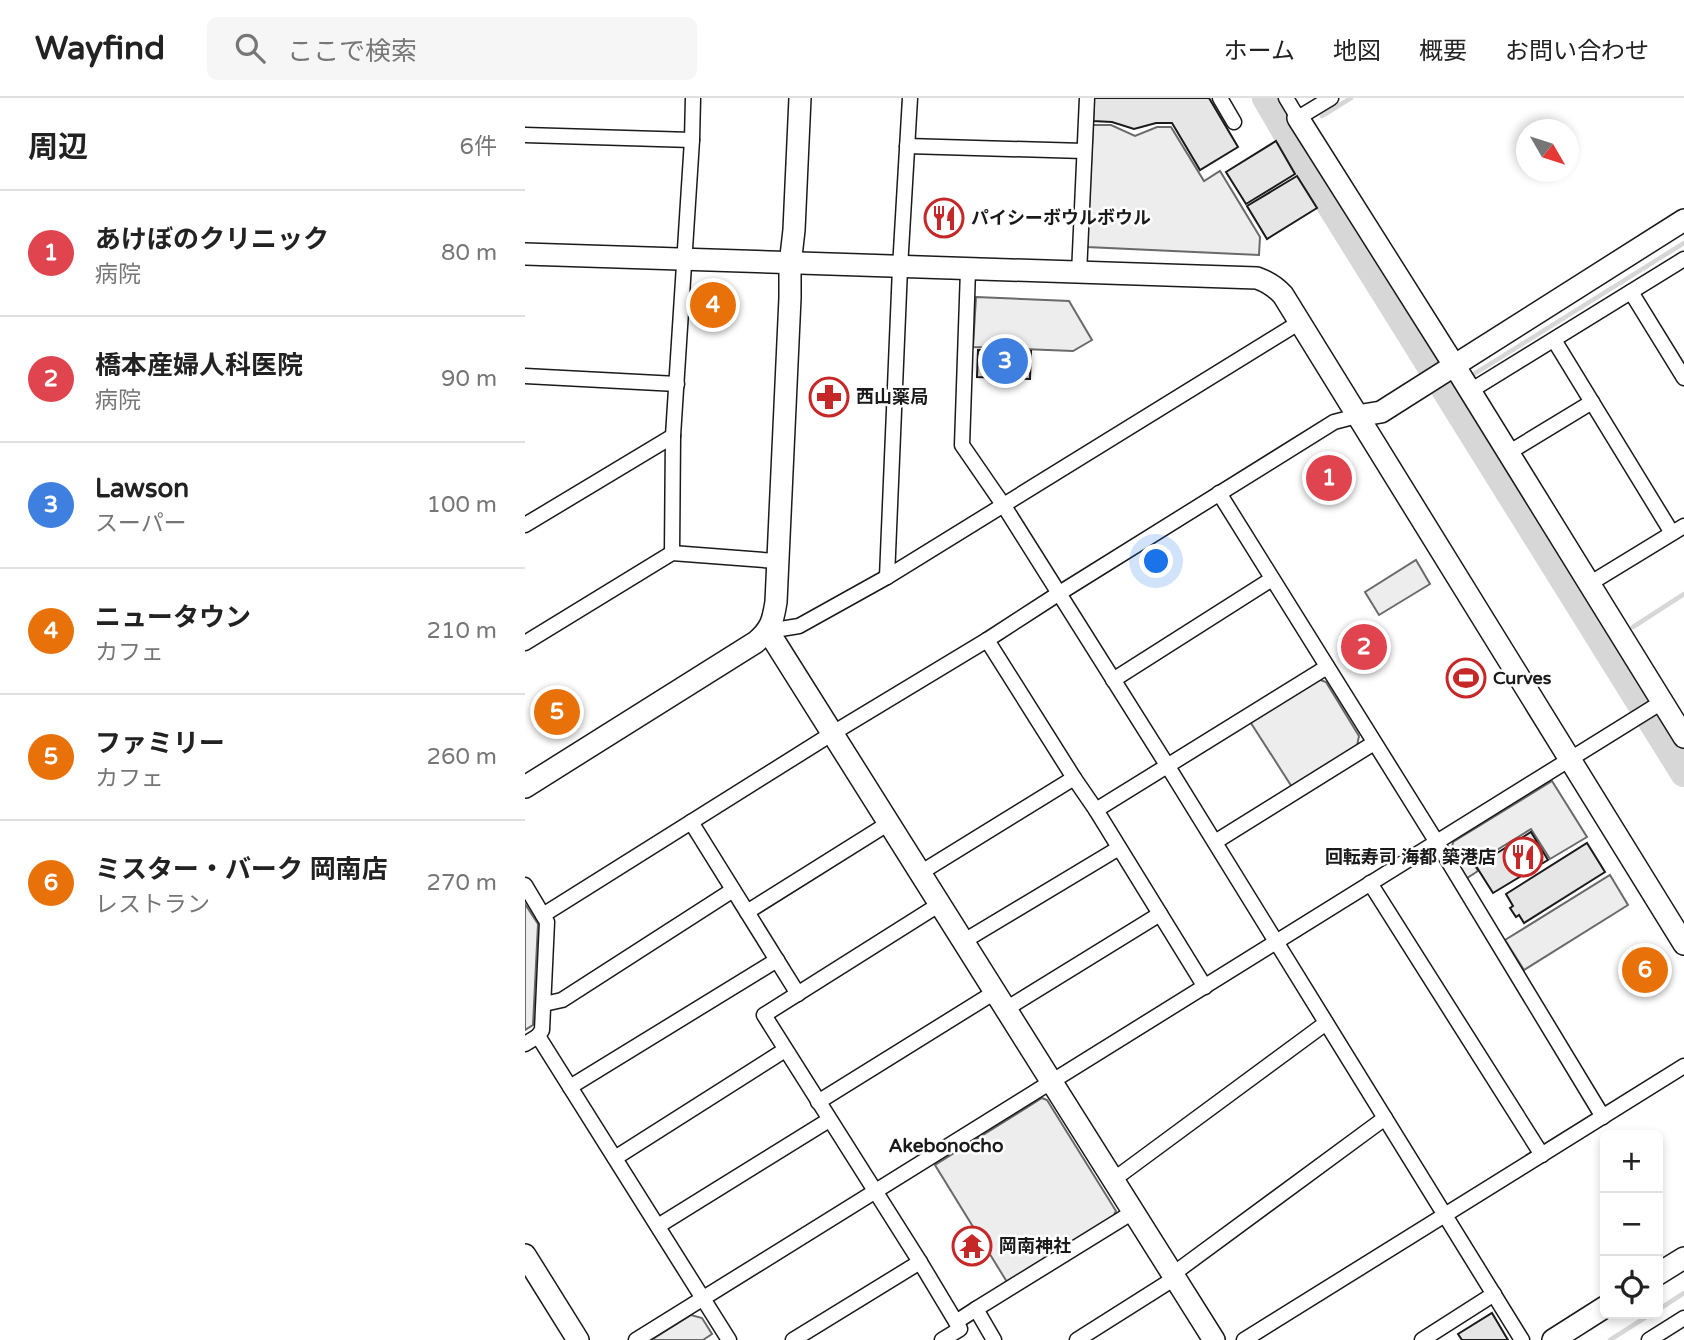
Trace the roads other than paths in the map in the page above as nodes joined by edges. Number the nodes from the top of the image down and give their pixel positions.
1 (693, 98) edge
2 (800, 98) edge
3 (910, 98) edge
4 (1087, 98) edge
5 (1220, 98) edge
6 (1286, 98) edge
7 (1331, 98) edge
8 (1299, 118) junction
9 (1234, 122) dead end
10 (525, 135) edge
11 (692, 140) junction
12 (907, 146) junction
13 (1084, 151) junction
14 (1684, 220) edge
15 (525, 254) edge
16 (1684, 259) edge
17 (684, 261) junction
18 (790, 265) junction
19 (899, 268) junction
20 (968, 270) junction
21 (1079, 274) junction
22 (1631, 292) junction
23 (1300, 322) junction
24 (1554, 340) junction
25 (1444, 372) junction
26 (525, 376) edge
27 (1684, 378) edge
28 (677, 384) junction
29 (1470, 391) junction
30 (1592, 402) junction
31 (1357, 416) junction
32 (673, 436) junction
33 (1508, 453) junction
34 (1219, 494) junction
35 (1004, 506) junction
36 (525, 525) edge
37 (1678, 529) edge
38 (672, 553) junction
39 (776, 561) junction
40 (887, 577) junction
41 (1272, 579) junction
42 (1589, 584) junction
43 (1058, 594) junction
44 (768, 631) junction
45 (987, 640) junction
46 (525, 643) edge
47 (1327, 667) junction
48 (1113, 680) junction
49 (1651, 709) junction
50 (833, 733) junction
51 (1684, 737) edge
52 (1374, 743) junction
53 (1570, 760) junction
54 (1167, 765) junction
55 (1074, 778) junction
56 (525, 787) edge
57 (1096, 810) junction
58 (691, 822) junction
59 (889, 823) junction
60 (1436, 841) junction
61 (1215, 842) junction
62 (1119, 848) junction
63 (921, 873) junction
64 (1370, 883) junction
65 (525, 886) edge
66 (733, 890) junction
67 (940, 904) junction
68 (747, 912) junction
69 (1160, 914) junction
70 (543, 915) junction
71 (964, 941) junction
72 (1276, 942) junction
73 (1684, 944) edge
74 (777, 960) junction
75 (1205, 987) junction
76 (798, 994) junction
77 (1001, 1001) junction
78 (544, 1004) junction
79 (1326, 1023) junction
80 (531, 1040) edge
81 (785, 1050) junction
82 (1684, 1066) edge
83 (1052, 1082) junction
84 (570, 1087) junction
85 (818, 1102) junction
86 (1603, 1117) junction
87 (1385, 1118) junction
88 (829, 1120) junction
89 (1542, 1155) junction
90 (615, 1158) junction
91 (1113, 1180) junction
92 (875, 1192) junction
93 (1133, 1212) junction
94 (1446, 1215) junction
95 (657, 1226) junction
96 (525, 1255) edge
97 (1684, 1258) edge
98 (920, 1262) junction
99 (1663, 1272) edge
100 (1174, 1276) junction
101 (1494, 1294) junction
102 (704, 1299) junction
103 (975, 1309) junction
104 (1600, 1310) edge
105 (1684, 1318) edge
106 (956, 1322) junction
107 (1670, 1335) edge
108 (578, 1340) edge
109 (636, 1340) edge
110 (729, 1340) edge
111 (793, 1340) edge
112 (942, 1340) edge
113 (994, 1340) edge
114 (1077, 1340) edge
115 (1214, 1340) edge
116 (1244, 1340) edge
117 (1422, 1340) edge
118 (1522, 1340) edge
119 (1553, 1340) edge
120 (1649, 1340) edge

1 - 11 street
2 - 18 street
3 - 12 street
4 - 13 street
5 - 9 street
6 - 8 street
7 - 8 street
8 - 25 street
10 - 11 street
11 - 17 street
12 - 13 street
12 - 19 street
13 - 21 street
14 - 25 street
15 - 17 street
16 - 22 street
17 - 18 street
17 - 28 street
18 - 19 street
18 - 39 street
19 - 20 street
19 - 40 street
20 - 21 street
20 - 35 street
21 - 23 street
22 - 24 street
22 - 27 street
23 - 31 street
23 - 35 street
24 - 29 street
24 - 30 street
25 - 29 street
25 - 31 street
26 - 28 street
28 - 32 street
29 - 33 street
30 - 33 street
30 - 37 street
31 - 34 street
31 - 53 street
32 - 36 street
32 - 38 street
33 - 42 street
34 - 41 street
34 - 43 street
35 - 40 street
35 - 43 street
37 - 42 street
38 - 39 street
38 - 46 street
39 - 44 street
40 - 44 street
41 - 47 street
41 - 48 street
42 - 49 street
43 - 45 street
43 - 48 street
44 - 50 street
44 - 56 street
45 - 50 street
45 - 55 street
47 - 52 street
47 - 54 street
48 - 54 street
49 - 51 street
49 - 53 street
50 - 58 street
50 - 59 street
52 - 60 street
52 - 61 street
53 - 60 street
53 - 73 street
54 - 57 street
54 - 61 street
55 - 57 street
55 - 63 street
57 - 62 street
58 - 66 street
58 - 70 street
59 - 63 street
59 - 68 street
60 - 64 street
60 - 86 street
61 - 72 street
62 - 69 street
62 - 71 street
63 - 67 street
64 - 72 street
64 - 89 street
65 - 70 street
66 - 68 street
66 - 78 street
67 - 71 street
67 - 76 street
68 - 74 street
69 - 75 street
69 - 77 street
70 - 78 street
71 - 77 street
72 - 75 street
72 - 79 street
74 - 76 street
74 - 84 street
75 - 83 street
76 - 81 street
77 - 83 street
77 - 85 street
78 - 80 street
79 - 87 street
79 - 91 street
80 - 84 street
81 - 85 street
81 - 90 street
82 - 86 street
83 - 91 street
83 - 92 street
84 - 90 street
85 - 88 street
86 - 89 street
87 - 94 street
87 - 100 street
88 - 92 street
88 - 95 street
89 - 94 street
90 - 95 street
91 - 93 street
92 - 98 street
92 - 102 street
93 - 100 street
93 - 103 street
94 - 101 street
94 - 116 street
95 - 102 street
96 - 108 street
97 - 99 street
98 - 106 street
98 - 111 street
100 - 114 street
100 - 115 street
101 - 117 street
101 - 118 street
102 - 109 street
102 - 110 street
103 - 106 street
103 - 113 street
104 - 119 street
105 - 107 street
106 - 112 street
107 - 120 street

